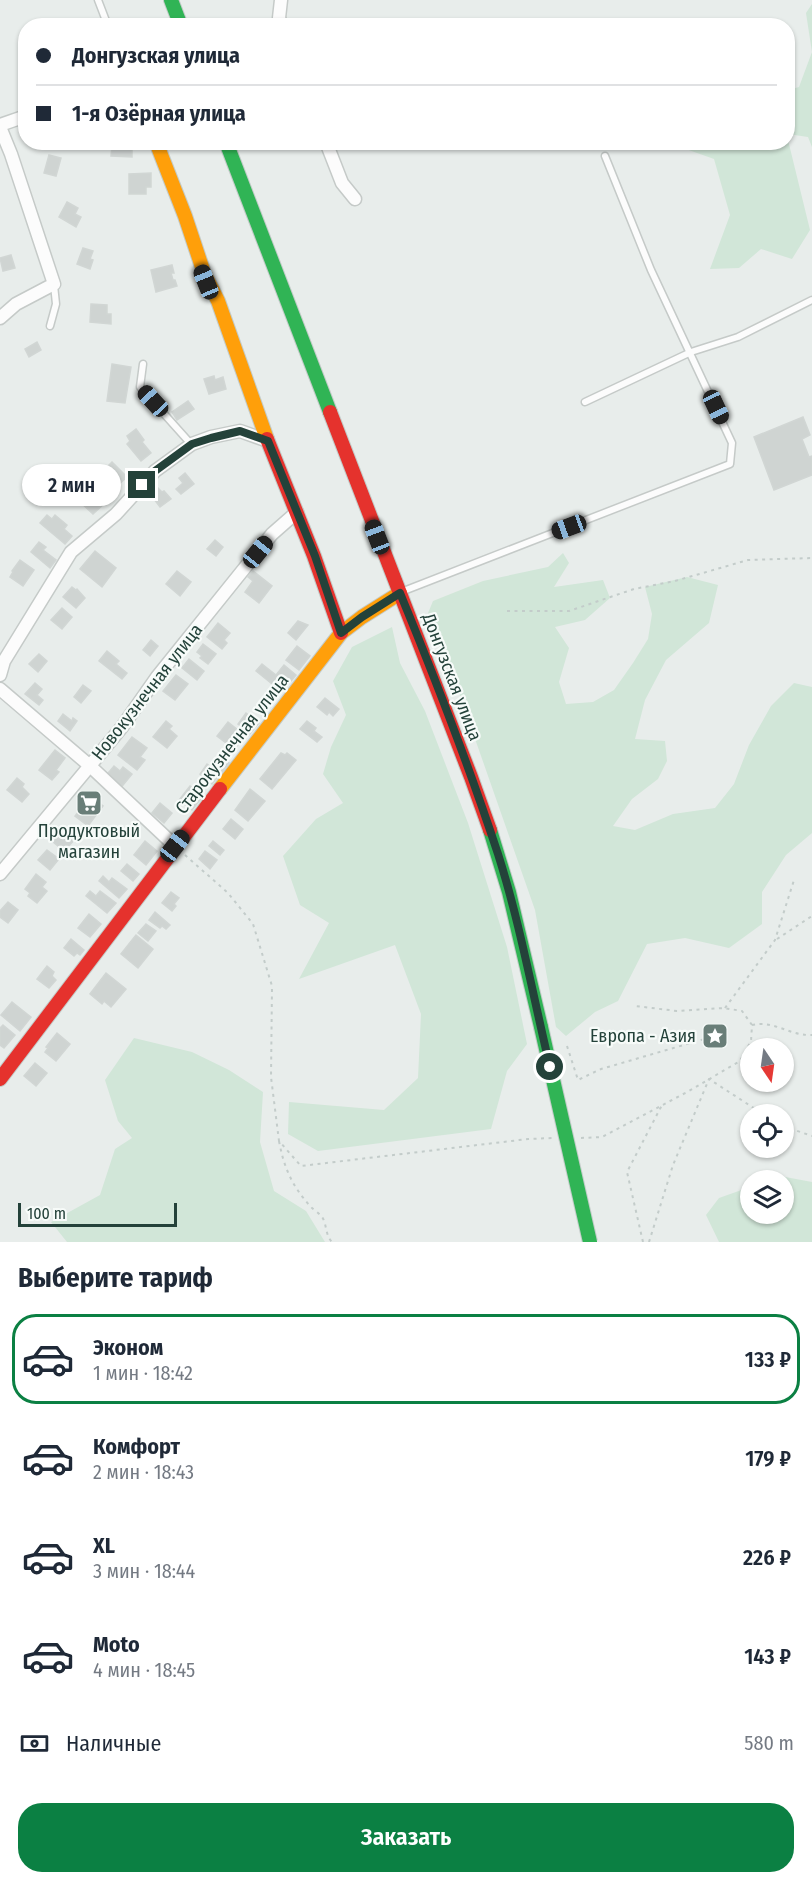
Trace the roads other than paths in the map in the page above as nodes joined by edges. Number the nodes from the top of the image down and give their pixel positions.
1 (98, 0) edge
2 (171, 0) edge
3 (281, 0) edge
4 (105, 18) edge
5 (178, 18) edge
6 (279, 18) edge
7 (18, 119) edge
8 (0, 125) edge
9 (159, 150) edge
10 (229, 150) edge
11 (329, 150) edge
12 (605, 156) dead end
13 (355, 199) dead end
14 (54, 284) junction
15 (812, 300) edge
16 (0, 318) edge
17 (50, 326) dead end
18 (691, 352) junction
19 (143, 363) dead end
20 (585, 402) dead end
21 (256, 406) junction
22 (240, 431) junction
23 (268, 441) junction
24 (192, 444) junction
25 (297, 512) junction
26 (400, 593) junction
27 (341, 633) junction
28 (0, 675) edge
29 (0, 689) edge
30 (89, 765) junction
31 (175, 846) junction
32 (0, 874) edge
33 (0, 1079) edge
34 (590, 1242) edge

1 - 4 lane
2 - 5 main road
3 - 6 street
7 - 8 street
8 - 14 street
9 - 21 main road
10 - 26 main road, Донгузская улица
11 - 13 street
12 - 18 lane
14 - 16 street
14 - 17 lane
15 - 18 lane
18 - 20 lane
18 - 26 lane
19 - 24 lane
21 - 22 street
21 - 23 main road
22 - 23 street
22 - 24 street
23 - 25 main road
24 - 28 street
25 - 27 main road
25 - 30 street, Новокузнечная улица
26 - 27 main road, Старокузнечная улица
26 - 34 main road, Донгузская улица, bridge
27 - 31 main road, Старокузнечная улица
29 - 30 street
30 - 31 street
30 - 32 street, Новокузнечная улица
31 - 33 main road, Старокузнечная улица

